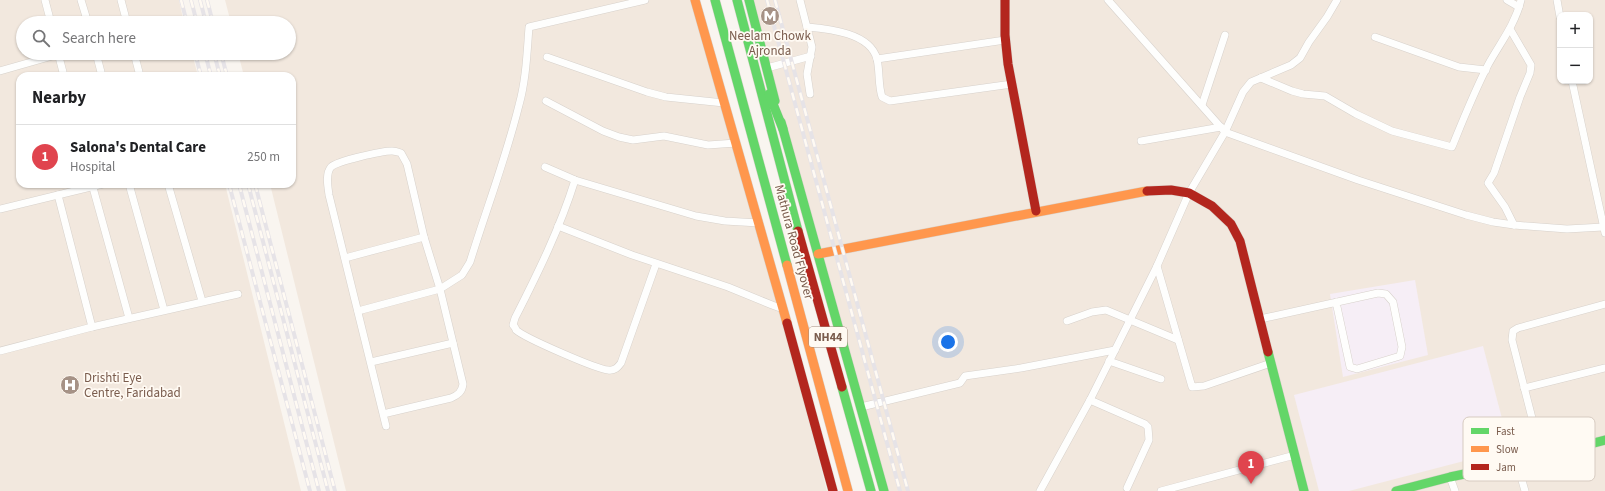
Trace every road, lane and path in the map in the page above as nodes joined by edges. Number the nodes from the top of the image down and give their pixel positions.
1 (45, 0) edge
2 (81, 0) edge
3 (121, 0) edge
4 (645, 0) edge
5 (695, 0) edge
6 (715, 0) edge
7 (737, 0) edge
8 (749, 0) edge
9 (800, 0) edge
10 (1005, 0) edge
11 (1108, 0) edge
12 (1337, 0) edge
13 (1507, 0) edge
14 (1557, 0) edge
15 (1520, 3) edge
16 (1559, 12) edge
17 (48, 16) edge
18 (86, 16) edge
19 (125, 16) edge
20 (808, 27) junction
21 (1510, 29) junction
22 (1225, 35) dead end
23 (1375, 37) dead end
24 (1005, 40) junction
25 (748, 44) junction
26 (811, 56) junction
27 (547, 57) dead end
28 (877, 59) junction
29 (37, 60) edge
30 (61, 60) edge
31 (98, 60) edge
32 (136, 60) edge
33 (767, 68) junction
34 (1486, 70) junction
35 (0, 71) edge
36 (63, 72) edge
37 (101, 72) edge
38 (139, 72) edge
39 (1261, 78) junction
40 (1012, 84) junction
41 (1573, 84) edge
42 (810, 94) dead end
43 (546, 101) dead end
44 (724, 103) junction
45 (1202, 105) junction
46 (783, 129) junction
47 (1223, 130) junction
48 (1141, 141) dead end
49 (736, 143) junction
50 (545, 167) dead end
51 (575, 180) junction
52 (82, 188) edge
53 (93, 188) edge
54 (130, 188) edge
55 (169, 188) edge
56 (1188, 193) junction
57 (58, 195) junction
58 (0, 209) edge
59 (1036, 211) junction
60 (759, 223) junction
61 (1514, 225) junction
62 (558, 226) junction
63 (1604, 230) edge
64 (424, 237) junction
65 (818, 254) junction
66 (345, 258) junction
67 (656, 264) junction
68 (1157, 266) junction
69 (440, 289) junction
70 (238, 294) dead end
71 (202, 301) junction
72 (1336, 302) junction
73 (1605, 304) edge
74 (783, 308) junction
75 (164, 310) junction
76 (358, 311) junction
77 (129, 318) junction
78 (1129, 319) junction
79 (1260, 319) junction
80 (1067, 321) dead end
81 (92, 327) junction
82 (1178, 340) junction
83 (453, 344) junction
84 (1115, 350) junction
85 (0, 351) edge
86 (1109, 361) junction
87 (371, 362) junction
88 (1271, 363) junction
89 (1605, 368) edge
90 (1161, 379) dead end
91 (1524, 388) junction
92 (1090, 400) junction
93 (861, 407) junction
94 (383, 414) junction
95 (1532, 417) edge
96 (386, 426) dead end
97 (1605, 440) edge
98 (1595, 443) edge
99 (1295, 455) junction
100 (1463, 474) edge
101 (1450, 477) junction
102 (1522, 481) edge
103 (1127, 488) dead end
104 (833, 491) edge
105 (848, 491) edge
106 (871, 491) edge
107 (884, 491) edge
108 (1040, 491) edge
109 (1161, 491) edge
110 (1304, 491) edge
111 (1396, 491) edge
112 (1455, 491) edge
113 (1525, 491) edge

1 - 17 street
2 - 18 street
3 - 19 street
4 - 69 street
5 - 44 main road
6 - 105 main road, Mathura Road Flyover / NH44
7 - 25 main road, NH44
8 - 33 main road
9 - 20 street
10 - 24 main road
11 - 45 street
12 - 39 street
13 - 15 street
14 - 16 street
15 - 21 street
20 - 26 street
20 - 28 street
21 - 34 street
21 - 61 street
22 - 45 street
23 - 34 street
24 - 28 street
24 - 40 main road
25 - 46 main road
25 - 106 main road, Mathura Road Flyover / NH44
26 - 33 street
26 - 42 street
27 - 44 street
28 - 40 street
29 - 35 street
30 - 36 street
31 - 37 street
32 - 38 street
33 - 46 main road
34 - 39 street
39 - 47 street
40 - 59 main road
41 - 63 street
43 - 49 street
44 - 49 main road
45 - 47 street
46 - 65 main road
47 - 48 street
47 - 56 street
47 - 61 street
49 - 60 main road
50 - 51 street
51 - 60 street
51 - 62 street
52 - 57 street
53 - 77 street
54 - 75 street
55 - 71 street
56 - 59 main road
56 - 68 street
56 - 79 main road
57 - 58 street
57 - 81 street
59 - 65 main road
60 - 74 main road
61 - 63 street
62 - 67 street
62 - 67 street
64 - 66 street
64 - 66 street
64 - 69 street
65 - 93 main road
66 - 76 street
67 - 74 street
68 - 78 street
68 - 82 street
69 - 76 street
69 - 83 street
70 - 71 street
71 - 75 street
72 - 72 street
72 - 79 street
73 - 91 street
74 - 104 main road
75 - 77 street
76 - 87 street
77 - 81 street
78 - 80 street
78 - 82 street
78 - 84 street
79 - 88 main road
81 - 85 street
82 - 88 street
83 - 87 street
83 - 94 street
84 - 86 street
84 - 93 street
86 - 90 street
86 - 92 street
87 - 94 street
88 - 99 main road
89 - 91 street
91 - 95 street
92 - 103 street
92 - 108 street
93 - 107 main road
94 - 96 street
97 - 98 main road
99 - 109 street
99 - 110 main road
100 - 101 main road
101 - 111 main road
101 - 112 street
102 - 113 street

